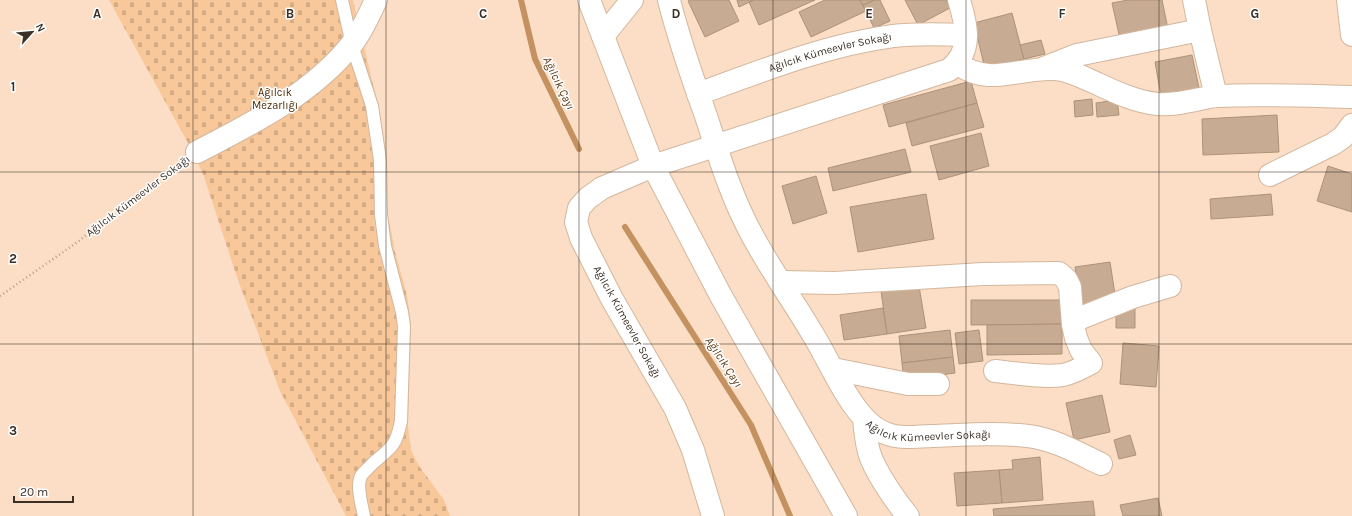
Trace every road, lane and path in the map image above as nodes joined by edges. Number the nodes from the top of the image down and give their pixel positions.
1 (342, 0) edge
2 (376, 0) edge
3 (589, 0) edge
4 (632, 0) edge
5 (669, 0) edge
6 (959, 0) edge
7 (1194, 0) edge
8 (1348, 0) edge
9 (1200, 30) junction
10 (966, 35) junction
11 (1352, 35) edge
12 (603, 36) junction
13 (352, 45) junction
14 (958, 64) junction
15 (1041, 69) junction
16 (698, 94) junction
17 (1216, 96) junction
18 (1352, 97) edge
19 (1352, 125) edge
20 (715, 146) junction
21 (197, 152) joint
22 (652, 166) junction
23 (1270, 175) dead end
24 (781, 282) junction
25 (1170, 286) dead end
26 (0, 296) edge
27 (1073, 321) junction
28 (833, 369) junction
29 (995, 371) dead end
30 (938, 384) dead end
31 (864, 419) junction
32 (1101, 464) dead end
33 (364, 516) edge
34 (713, 516) edge
35 (846, 516) edge
36 (908, 516) edge

1 - 13 lane
2 - 13 street, Ağılcık Kümeevler Sokağı
3 - 12 street
4 - 12 street
5 - 16 street, Ağılcık Kümeevler Sokağı
6 - 10 street
7 - 9 street
8 - 11 street
9 - 15 street
9 - 17 street
10 - 14 street
10 - 16 street, Ağılcık Kümeevler Sokağı
12 - 22 street
13 - 21 street, Ağılcık Kümeevler Sokağı
13 - 33 lane
14 - 15 street
14 - 20 street, Ağılcık Kümeevler Sokağı
15 - 17 street
16 - 20 street, Ağılcık Kümeevler Sokağı
17 - 18 street
19 - 23 street
20 - 22 street, Ağılcık Kümeevler Sokağı
20 - 24 street, Ağılcık Kümeevler Sokağı
21 - 26 path, Ağılcık Kümeevler Sokağı
22 - 34 street, Ağılcık Kümeevler Sokağı
22 - 35 street
24 - 27 street
24 - 28 street, Ağılcık Kümeevler Sokağı
25 - 27 street
27 - 29 street
28 - 30 street
28 - 31 street, Ağılcık Kümeevler Sokağı
31 - 32 street, Ağılcık Kümeevler Sokağı
31 - 36 street

